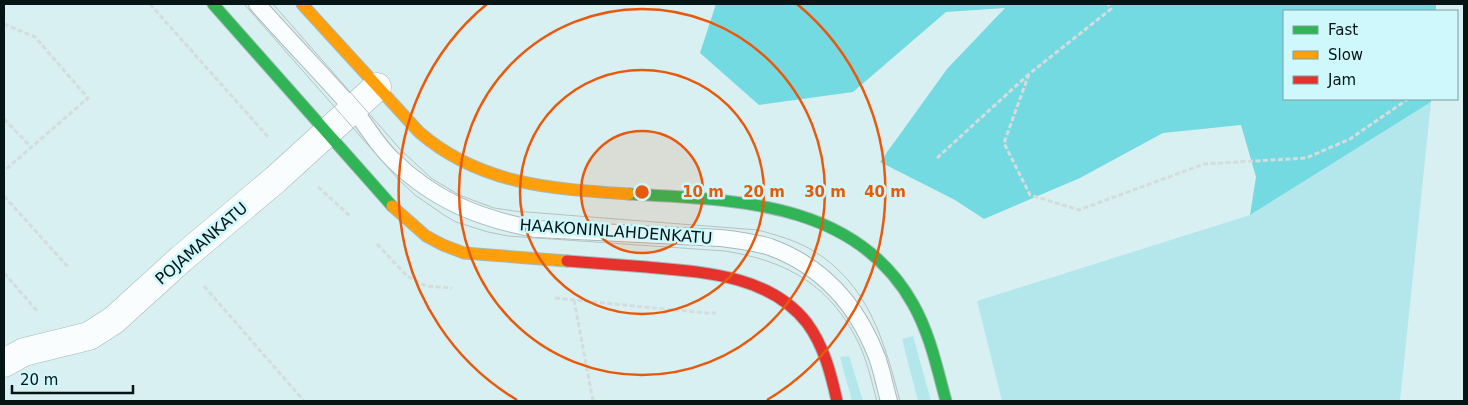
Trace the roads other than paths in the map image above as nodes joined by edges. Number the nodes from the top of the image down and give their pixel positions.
1 (213, 4) edge
2 (257, 4) edge
3 (302, 4) edge
4 (377, 87) junction
5 (353, 109) junction
6 (327, 132) junction
7 (4, 363) edge
8 (837, 401) edge
9 (889, 401) edge
10 (946, 401) edge

1 - 6 street
2 - 5 lane, HAAKONINLAHDENKATU
3 - 4 street
4 - 5 street, POJAMANKATU
4 - 10 street
5 - 6 street, POJAMANKATU
5 - 9 lane, HAAKONINLAHDENKATU
6 - 7 street, POJAMANKATU
6 - 8 street

